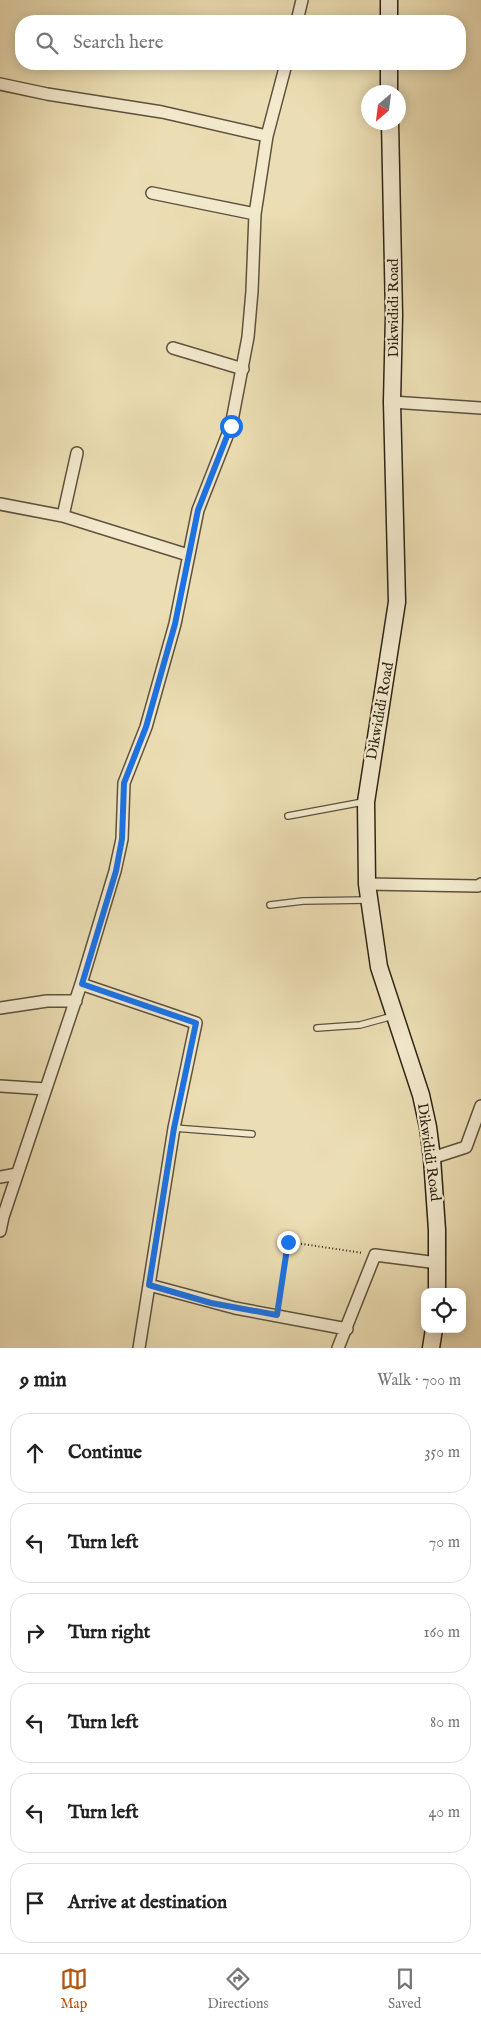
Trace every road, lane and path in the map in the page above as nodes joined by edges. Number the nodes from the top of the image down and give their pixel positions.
1 (302, 0) edge
2 (389, 0) edge
3 (298, 15) edge
4 (389, 15) edge
5 (284, 70) edge
6 (389, 70) edge
7 (0, 84) edge
8 (389, 85) edge
9 (390, 130) edge
10 (267, 136) junction
11 (152, 193) dead end
12 (255, 214) junction
13 (173, 348) dead end
14 (243, 369) junction
15 (392, 402) junction
16 (481, 408) edge
17 (77, 453) dead end
18 (0, 504) edge
19 (63, 516) junction
20 (188, 555) junction
21 (366, 802) junction
22 (288, 816) dead end
23 (480, 887) edge
24 (368, 892) junction
25 (270, 905) dead end
26 (82, 984) junction
27 (76, 1001) junction
28 (0, 1008) edge
29 (395, 1015) junction
30 (317, 1028) dead end
31 (0, 1086) edge
32 (46, 1089) junction
33 (481, 1106) edge
34 (174, 1128) junction
35 (252, 1134) dead end
36 (432, 1158) junction
37 (17, 1174) junction
38 (0, 1177) edge
39 (0, 1231) edge
40 (375, 1255) junction
41 (438, 1262) junction
42 (149, 1285) junction
43 (437, 1288) edge
44 (277, 1315) junction
45 (347, 1329) junction
46 (433, 1333) edge
47 (139, 1348) edge
48 (338, 1348) edge
49 (431, 1348) edge

1 - 3 street
2 - 4 street
5 - 10 street
6 - 8 street
7 - 10 street
9 - 15 street, Dikwididi Road
10 - 12 street
11 - 12 street
12 - 14 street
13 - 14 street
14 - 20 street
15 - 16 street
15 - 21 street, Dikwididi Road
17 - 19 street
18 - 19 street
19 - 20 street
20 - 26 street
21 - 22 lane
21 - 24 street, Dikwididi Road
23 - 24 street
24 - 25 lane
24 - 29 street, Dikwididi Road
26 - 27 street
26 - 34 street
27 - 28 street
27 - 32 street
29 - 30 lane
29 - 36 street, Dikwididi Road
31 - 32 street
32 - 37 street
33 - 36 street
34 - 35 lane
34 - 42 street
36 - 41 street, Dikwididi Road
37 - 38 street
37 - 39 street
40 - 41 street
40 - 44 path
40 - 45 street
41 - 43 street, Dikwididi Road
42 - 44 street
42 - 47 street
44 - 45 street
45 - 48 street
46 - 49 street

